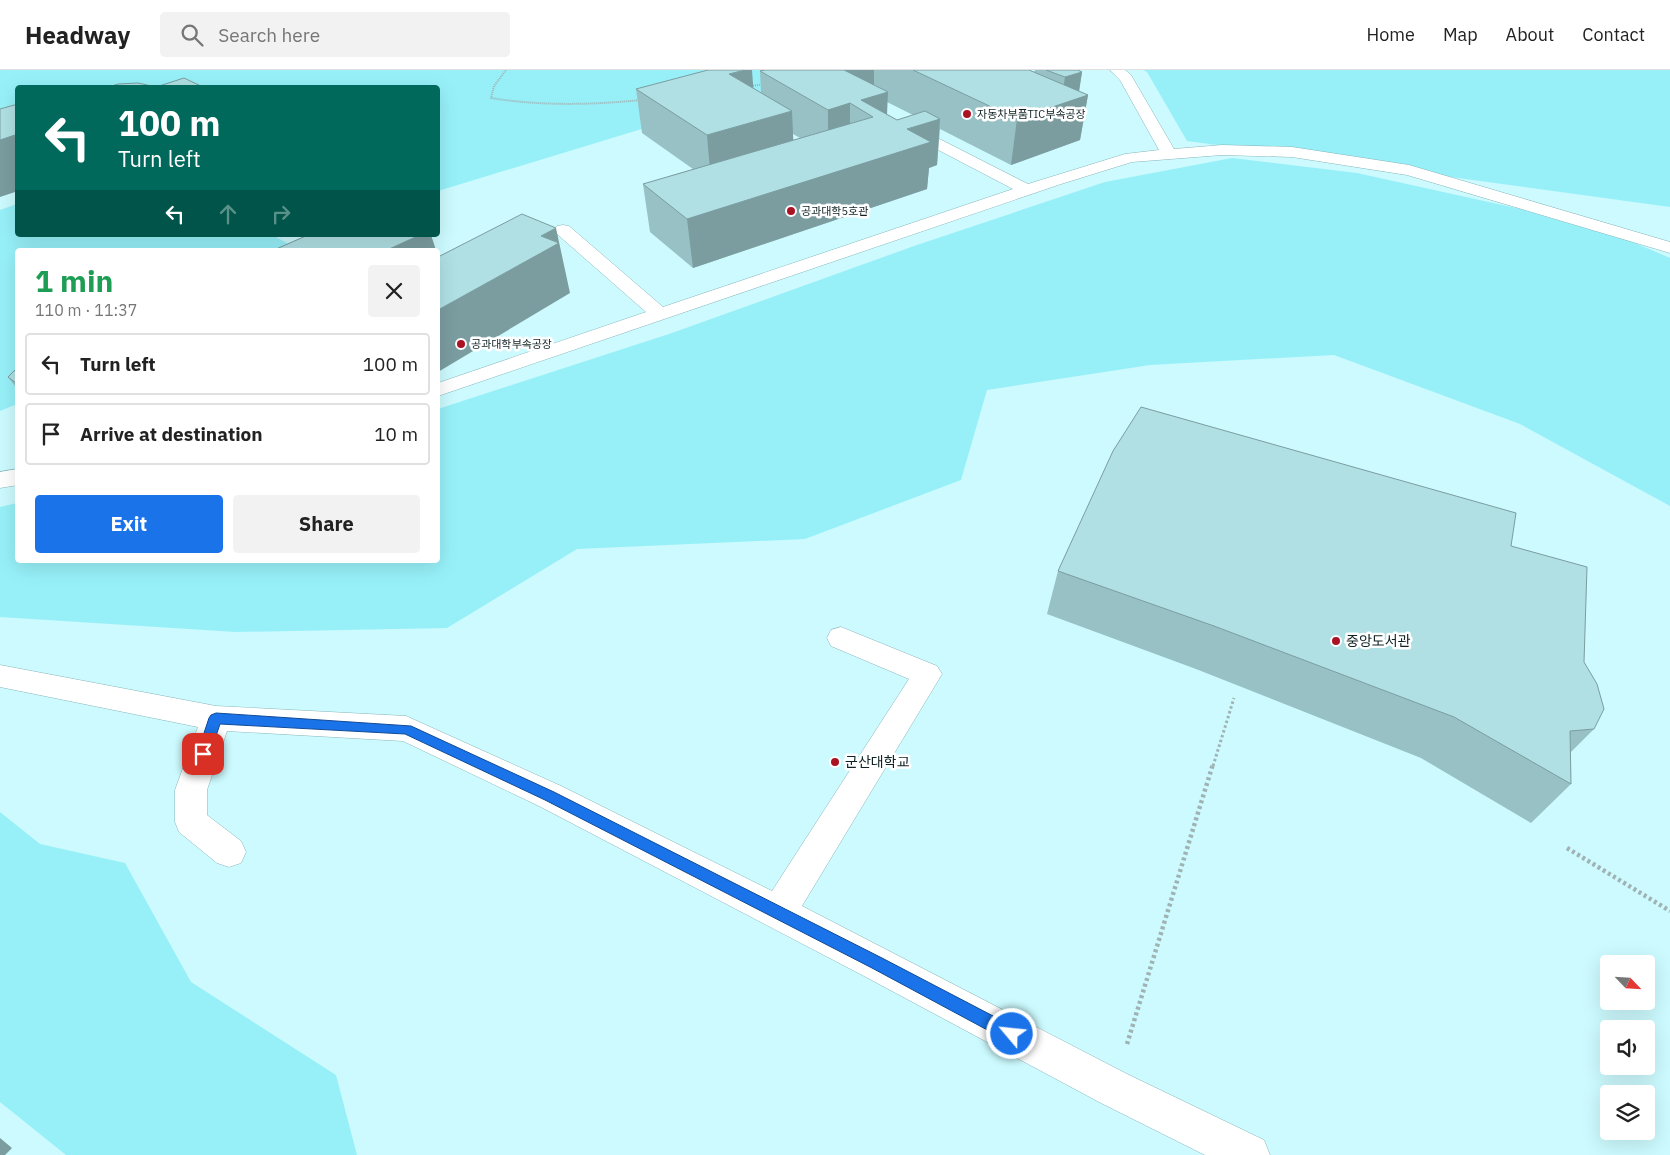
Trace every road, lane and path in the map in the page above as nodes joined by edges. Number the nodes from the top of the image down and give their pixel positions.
1 (506, 70) edge
2 (1117, 70) edge
3 (770, 84) dead end
4 (751, 86) edge
5 (646, 99) dead end
6 (888, 118) edge
7 (1169, 154) junction
8 (1028, 190) junction
9 (563, 230) dead end
10 (1670, 248) edge
11 (662, 315) junction
12 (440, 389) edge
13 (15, 478) edge
14 (0, 480) edge
15 (841, 638) dead end
16 (0, 676) edge
17 (1234, 698) dead end
18 (216, 718) junction
19 (1567, 848) dead end
20 (229, 852) dead end
21 (1670, 911) edge
22 (778, 913) junction
23 (1113, 1088) junction
24 (1249, 1155) edge

1 - 5 path
2 - 7 lane
3 - 4 path
6 - 8 lane
7 - 8 lane
7 - 10 lane
8 - 11 lane
9 - 11 lane
11 - 12 lane
13 - 14 lane
15 - 22 lane
16 - 18 lane
17 - 23 path
18 - 20 lane
18 - 22 lane
19 - 21 path
22 - 23 lane
23 - 24 lane

